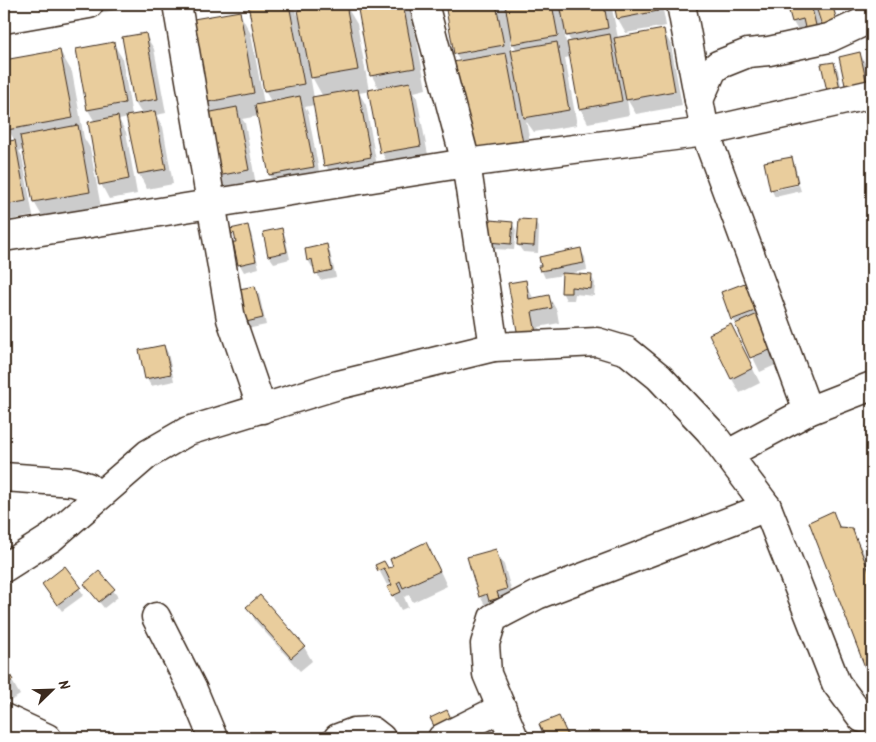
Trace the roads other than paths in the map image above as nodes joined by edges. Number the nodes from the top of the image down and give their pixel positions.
1 (89, 4) edge
2 (177, 4) edge
3 (424, 4) edge
4 (681, 4) edge
5 (872, 18) edge
6 (4, 19) edge
7 (872, 94) edge
8 (699, 100) junction
9 (705, 132) junction
10 (466, 163) junction
11 (212, 205) junction
12 (4, 237) edge
13 (494, 347) junction
14 (872, 386) edge
15 (262, 409) junction
16 (808, 411) junction
17 (728, 454) junction
18 (4, 477) edge
19 (98, 496) junction
20 (767, 507) junction
21 (4, 568) edge
22 (156, 617) dead end
23 (502, 708) junction
24 (4, 718) edge
25 (872, 720) edge
26 (47, 738) edge
27 (213, 738) edge
28 (338, 738) edge
29 (381, 738) edge
30 (442, 738) edge
31 (514, 738) edge

1 - 6 street
2 - 11 street
3 - 10 street
4 - 8 street
5 - 8 street
7 - 9 street
8 - 9 street
9 - 10 street
9 - 16 street
10 - 11 street
10 - 13 street
11 - 12 street
11 - 15 street
13 - 15 street
13 - 17 street
14 - 16 street
15 - 19 street
16 - 17 street
17 - 20 street
18 - 19 street
19 - 21 street
20 - 23 street
20 - 25 street
22 - 27 street
23 - 30 street
23 - 31 street
24 - 26 street
28 - 29 street

